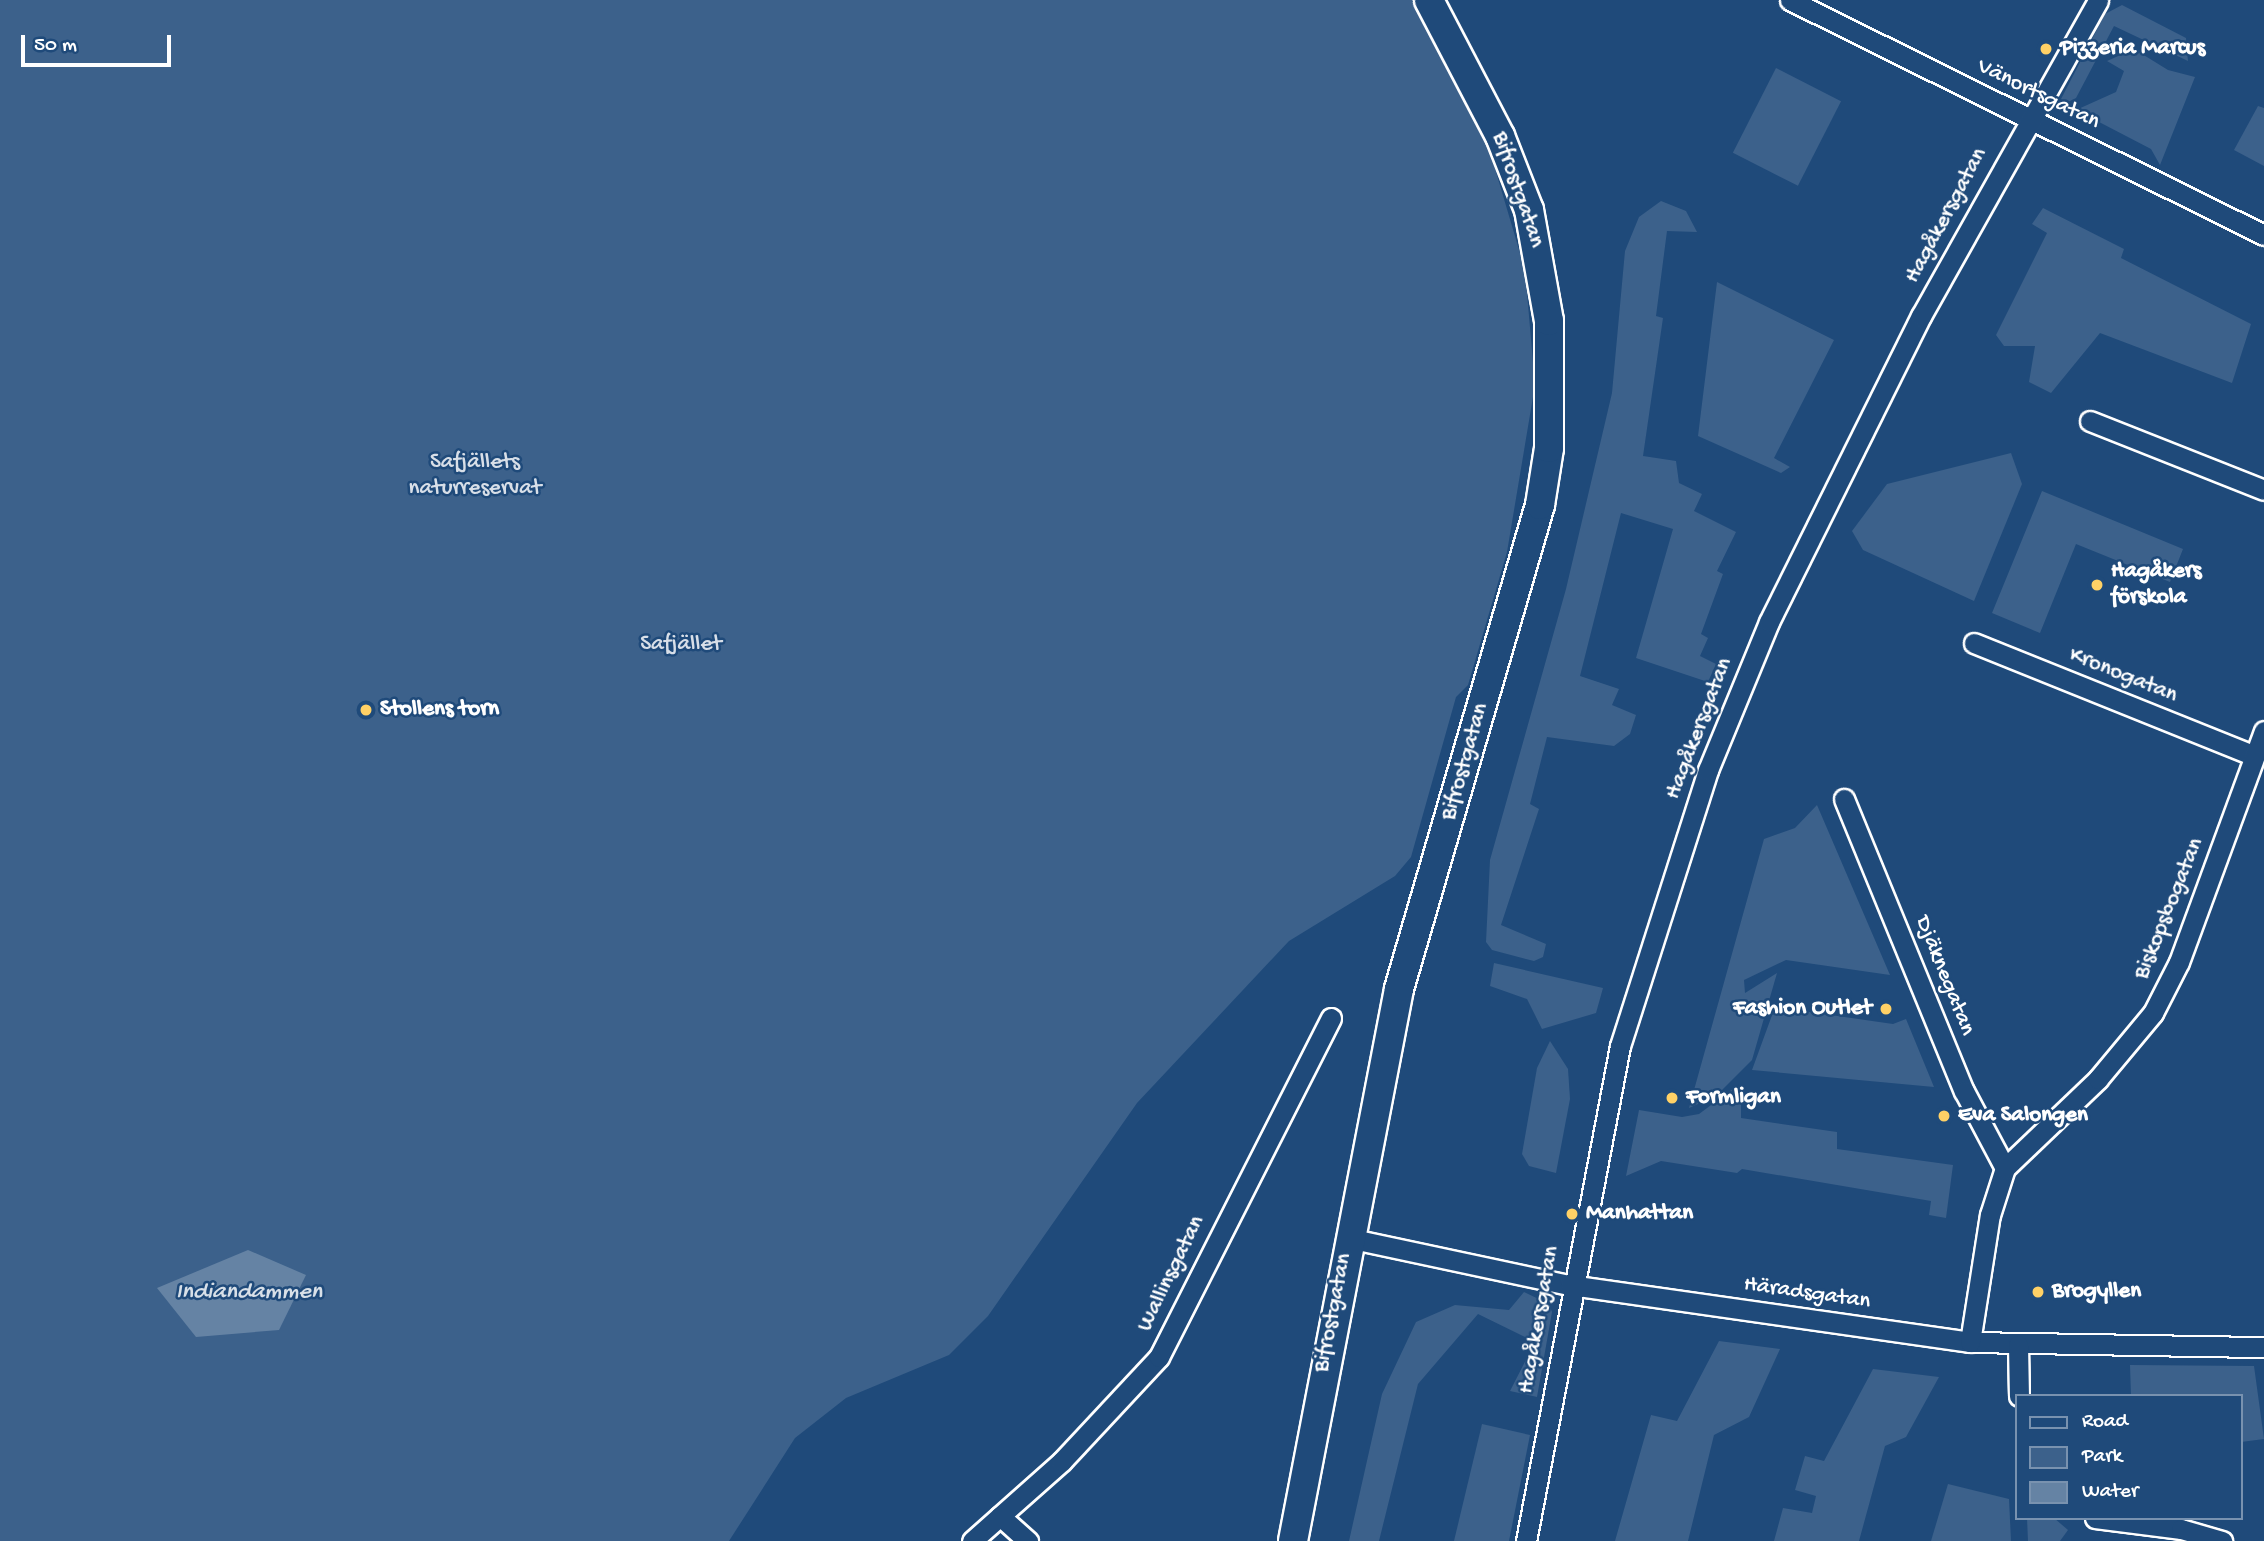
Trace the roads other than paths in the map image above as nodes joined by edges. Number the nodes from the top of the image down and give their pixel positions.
1 (1429, 0) edge
2 (1790, 0) edge
3 (2098, 0) edge
4 (2029, 118) junction
5 (2264, 235) edge
6 (2090, 421) dead end
7 (2264, 490) edge
8 (1974, 643) dead end
9 (2264, 731) edge
10 (2253, 755) junction
11 (1844, 799) dead end
12 (1331, 1017) dead end
13 (2006, 1168) junction
14 (1348, 1238) junction
15 (1570, 1285) junction
16 (1970, 1342) junction
17 (2018, 1345) junction
18 (2264, 1348) edge
19 (2019, 1394) edge
20 (1000, 1516) junction
21 (2112, 1520) edge
22 (972, 1541) edge
23 (1028, 1541) edge
24 (1293, 1541) edge
25 (1526, 1541) edge
26 (2222, 1541) edge

1 - 14 main road, Bifrostgatan
2 - 4 street, Vänortsgatan
3 - 4 street, Hagåkersgatan
4 - 5 street, Vänortsgatan
4 - 15 street, Hagåkersgatan
6 - 7 street
8 - 10 street, Kronogatan
9 - 10 street, Biskopsbogatan
10 - 13 street, Biskopsbogatan
11 - 13 street, Djäknegatan
12 - 20 street, Wallinsgatan
13 - 16 street, Biskopsbogatan
14 - 15 street, Häradsgatan
14 - 24 main road, Bifrostgatan
15 - 16 street, Häradsgatan
15 - 25 street, Hagåkersgatan
16 - 17 street, Häradsgatan
17 - 18 street, Häradsgatan
17 - 19 street
20 - 22 street, Wallinsgatan
20 - 23 street
21 - 26 street

